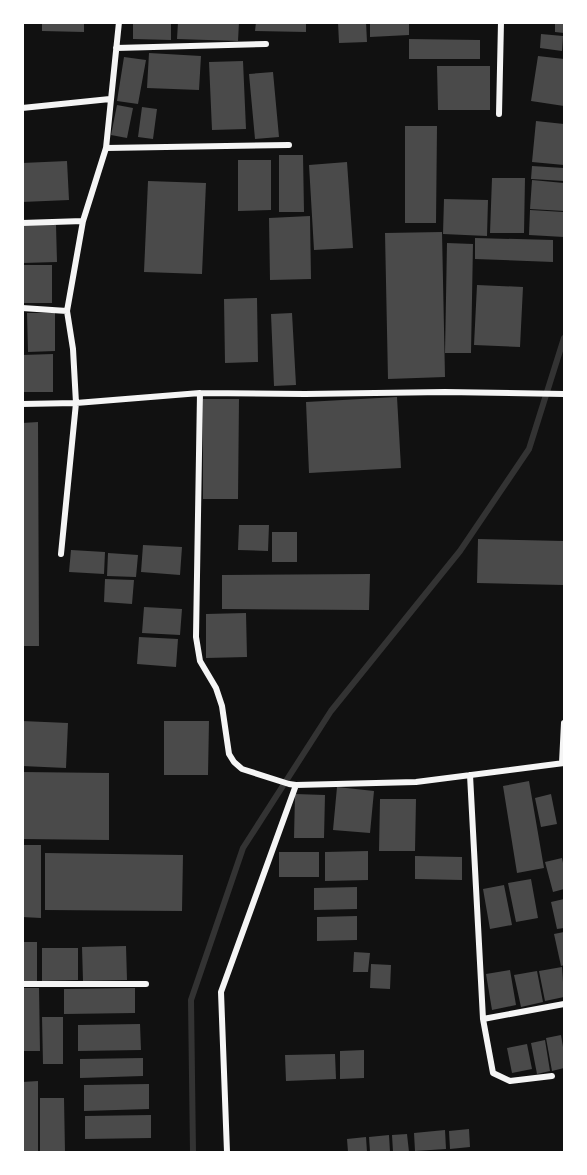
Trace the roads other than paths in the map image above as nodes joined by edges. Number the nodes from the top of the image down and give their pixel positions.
1 (119, 22) edge
2 (501, 22) edge
3 (266, 44) dead end
4 (116, 48) junction
5 (110, 99) junction
6 (22, 108) edge
7 (499, 114) dead end
8 (289, 144) dead end
9 (106, 148) junction
10 (83, 221) junction
11 (22, 223) edge
12 (22, 308) edge
13 (67, 311) junction
14 (200, 393) junction
15 (562, 394) edge
16 (76, 403) junction
17 (22, 404) edge
18 (61, 554) dead end
19 (564, 723) edge
20 (563, 763) edge
21 (470, 775) junction
22 (292, 784) junction
23 (22, 984) edge
24 (146, 984) dead end
25 (564, 1004) edge
26 (483, 1019) junction
27 (552, 1076) dead end
28 (227, 1152) edge

1 - 4 street
2 - 7 street
3 - 4 street
4 - 5 street
5 - 6 street
5 - 9 street
8 - 9 street
9 - 10 street
10 - 11 street
10 - 13 street
12 - 13 street
13 - 16 street
14 - 15 street
14 - 16 street
14 - 22 street
16 - 17 street
16 - 18 street
19 - 20 street
20 - 21 street
21 - 22 street
21 - 26 street
22 - 28 street
23 - 24 street
25 - 26 street
26 - 27 street

